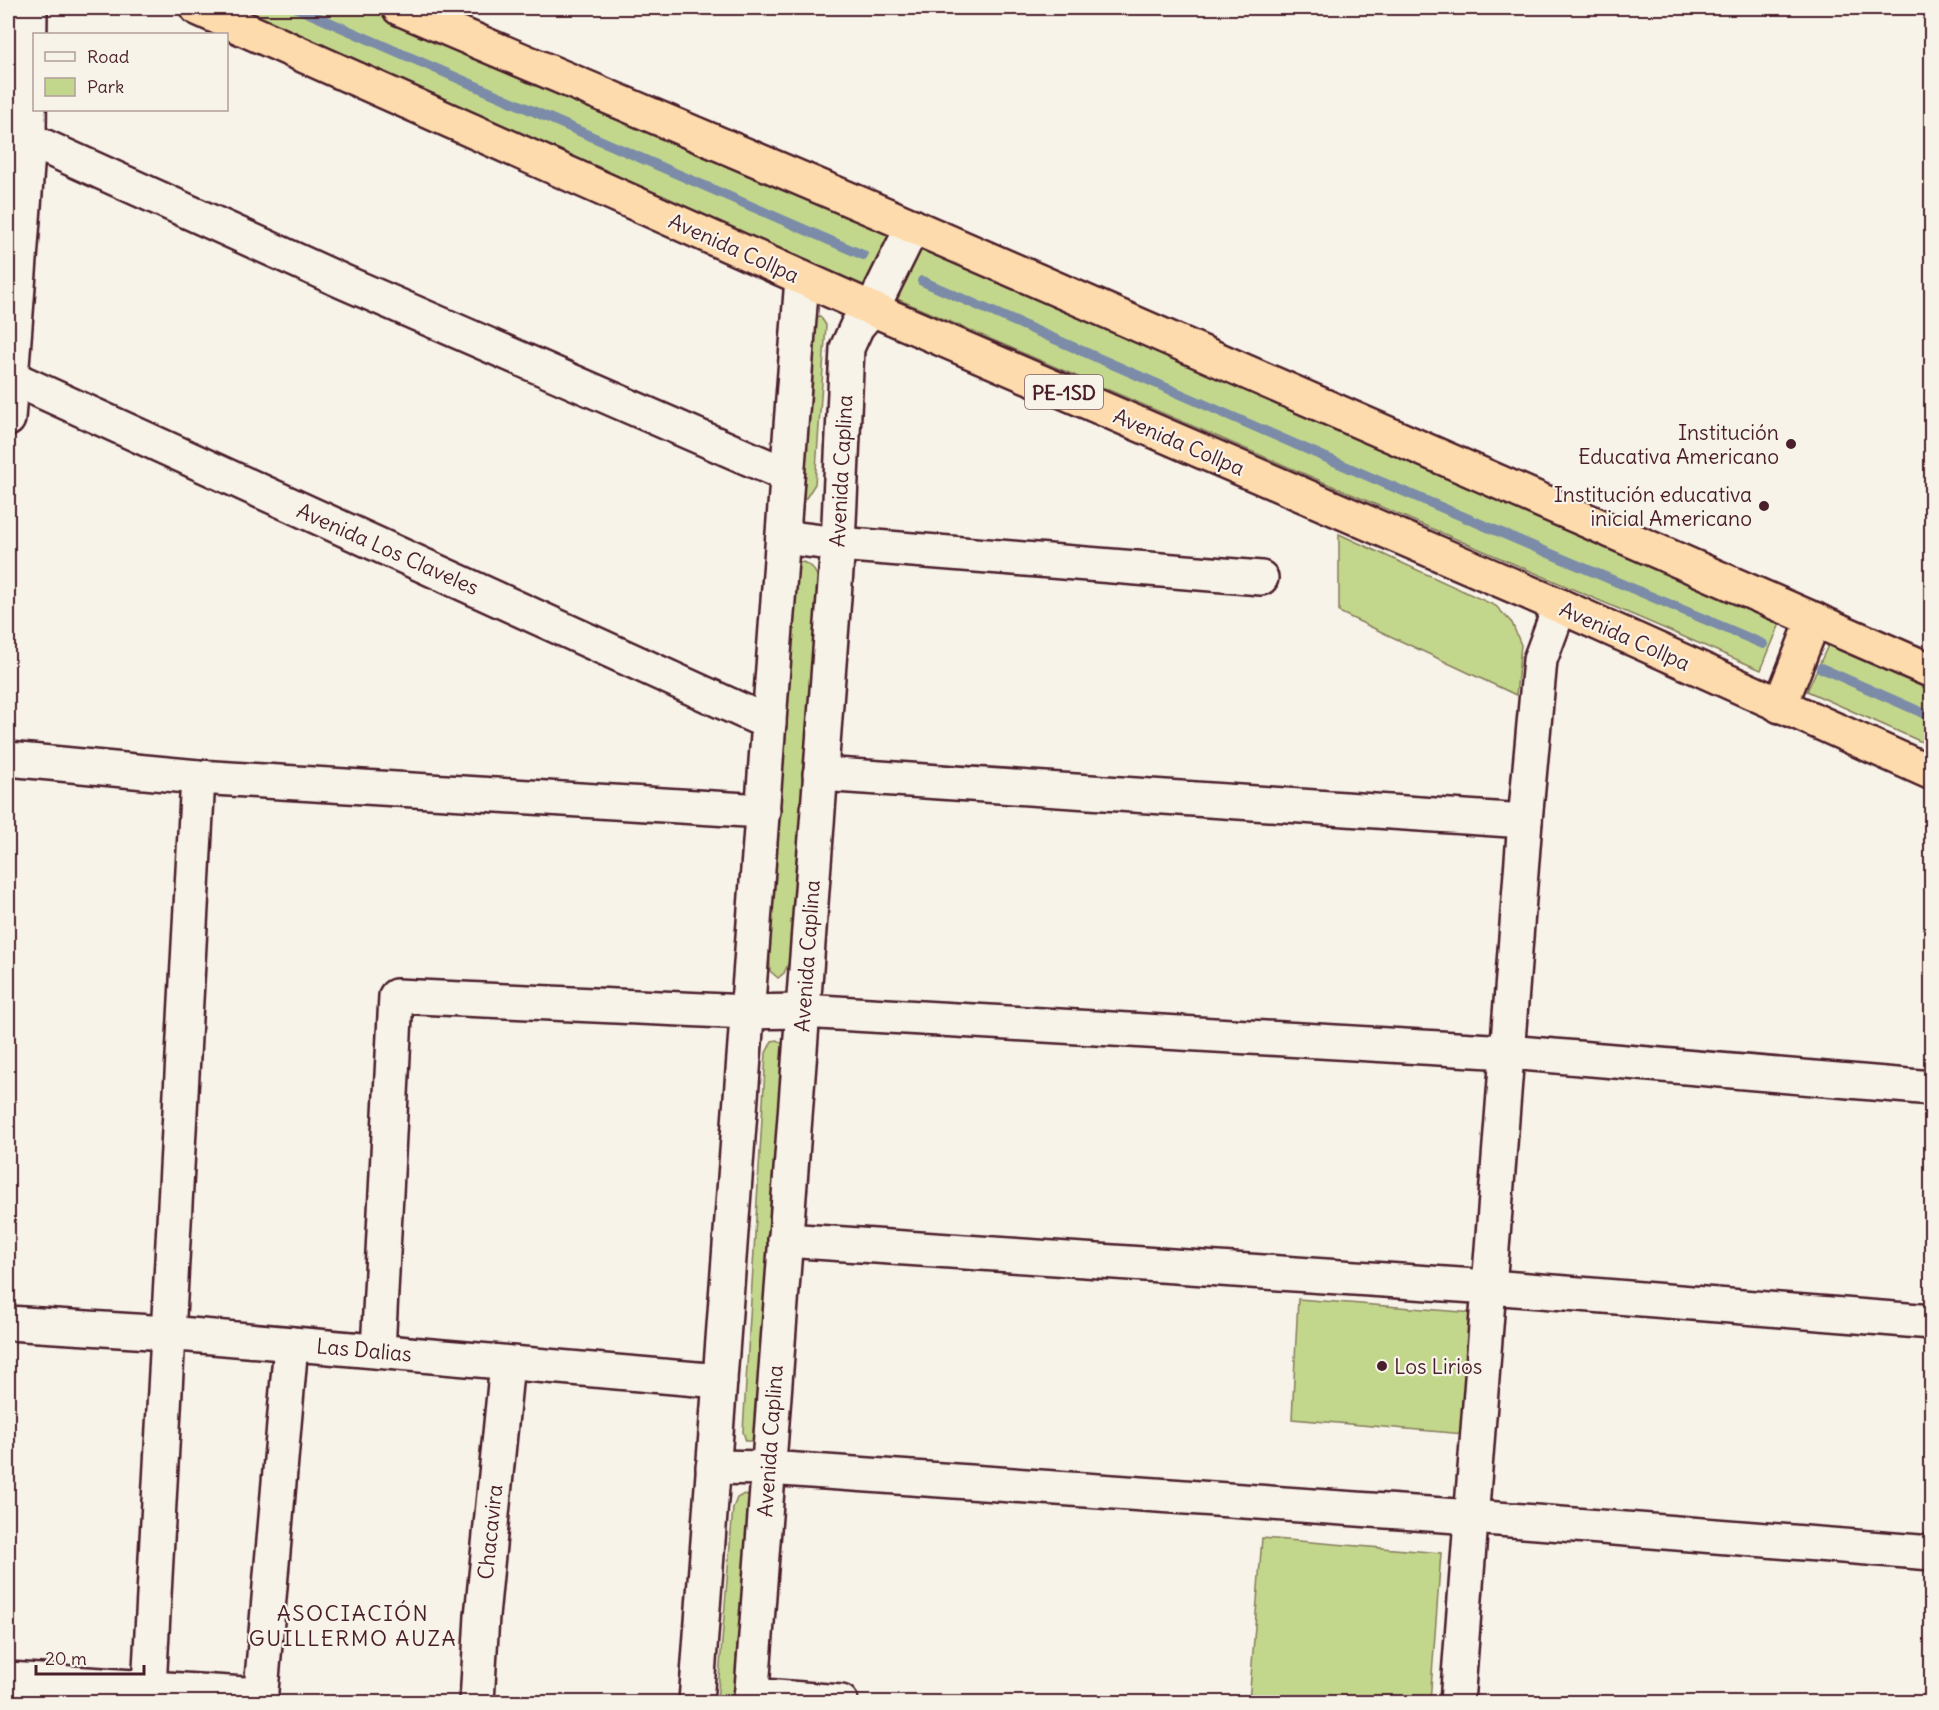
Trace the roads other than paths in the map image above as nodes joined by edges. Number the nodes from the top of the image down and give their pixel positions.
1 (30, 8) edge
2 (197, 8) edge
3 (399, 8) edge
4 (18, 135) edge
5 (913, 226) junction
6 (802, 278) junction
7 (872, 309) junction
8 (9, 377) edge
9 (8, 419) edge
10 (787, 475) junction
11 (783, 537) junction
12 (838, 544) junction
13 (1261, 578) dead end
14 (1560, 606) junction
15 (1814, 619) junction
16 (1932, 670) edge
17 (1780, 705) junction
18 (769, 723) junction
19 (8, 759) edge
20 (1932, 773) edge
21 (820, 774) junction
22 (198, 777) junction
23 (763, 811) junction
24 (1525, 821) junction
25 (802, 1011) junction
26 (747, 1012) junction
27 (1508, 1052) junction
28 (1932, 1088) edge
29 (785, 1240) junction
30 (1490, 1287) junction
31 (1932, 1322) edge
32 (8, 1323) edge
33 (167, 1333) junction
34 (291, 1344) junction
35 (378, 1351) junction
36 (507, 1363) junction
37 (720, 1382) junction
38 (713, 1467) junction
39 (768, 1468) junction
40 (1472, 1517) junction
41 (1932, 1552) edge
42 (8, 1679) edge
43 (149, 1688) junction
44 (260, 1699) edge
45 (751, 1699) edge
46 (477, 1702) edge
47 (696, 1702) edge
48 (841, 1702) edge
49 (1458, 1702) edge

1 - 4 street
2 - 6 highway, Avenida Collpa / PE-1SD
3 - 5 highway
4 - 8 street
4 - 10 street
5 - 7 street, Avenida Caplina
5 - 15 highway
6 - 7 highway, Avenida Collpa / PE-1SD
6 - 10 street
7 - 12 street, Avenida Caplina
7 - 14 highway, Avenida Collpa / PE-1SD
8 - 9 street
8 - 18 street, Avenida Los Claveles
10 - 11 street
11 - 12 street
11 - 18 street
12 - 13 street
12 - 21 street, Avenida Caplina
14 - 17 highway, Avenida Collpa / PE-1SD
14 - 24 street
15 - 16 highway
15 - 17 highway
17 - 20 highway, Avenida Collpa / PE-1SD
18 - 23 street
19 - 22 street
21 - 24 street
21 - 25 street, Avenida Caplina
22 - 23 street
22 - 33 street
23 - 26 street
24 - 27 street
25 - 26 street
25 - 27 street
25 - 29 street, Avenida Caplina
26 - 35 street
26 - 37 street
27 - 28 street
27 - 30 street
29 - 30 street
29 - 39 street, Avenida Caplina
30 - 31 street
30 - 40 street
32 - 33 street, Las Dalias
33 - 34 street, Las Dalias
33 - 43 street
34 - 35 street, Las Dalias
34 - 44 street
35 - 36 street, Las Dalias
36 - 37 street, Las Dalias
36 - 46 street, Chacavira
37 - 38 street
38 - 39 street
38 - 47 street
39 - 40 street
39 - 45 street, Avenida Caplina
40 - 41 street
40 - 49 street
42 - 43 street
43 - 44 street
45 - 48 street

